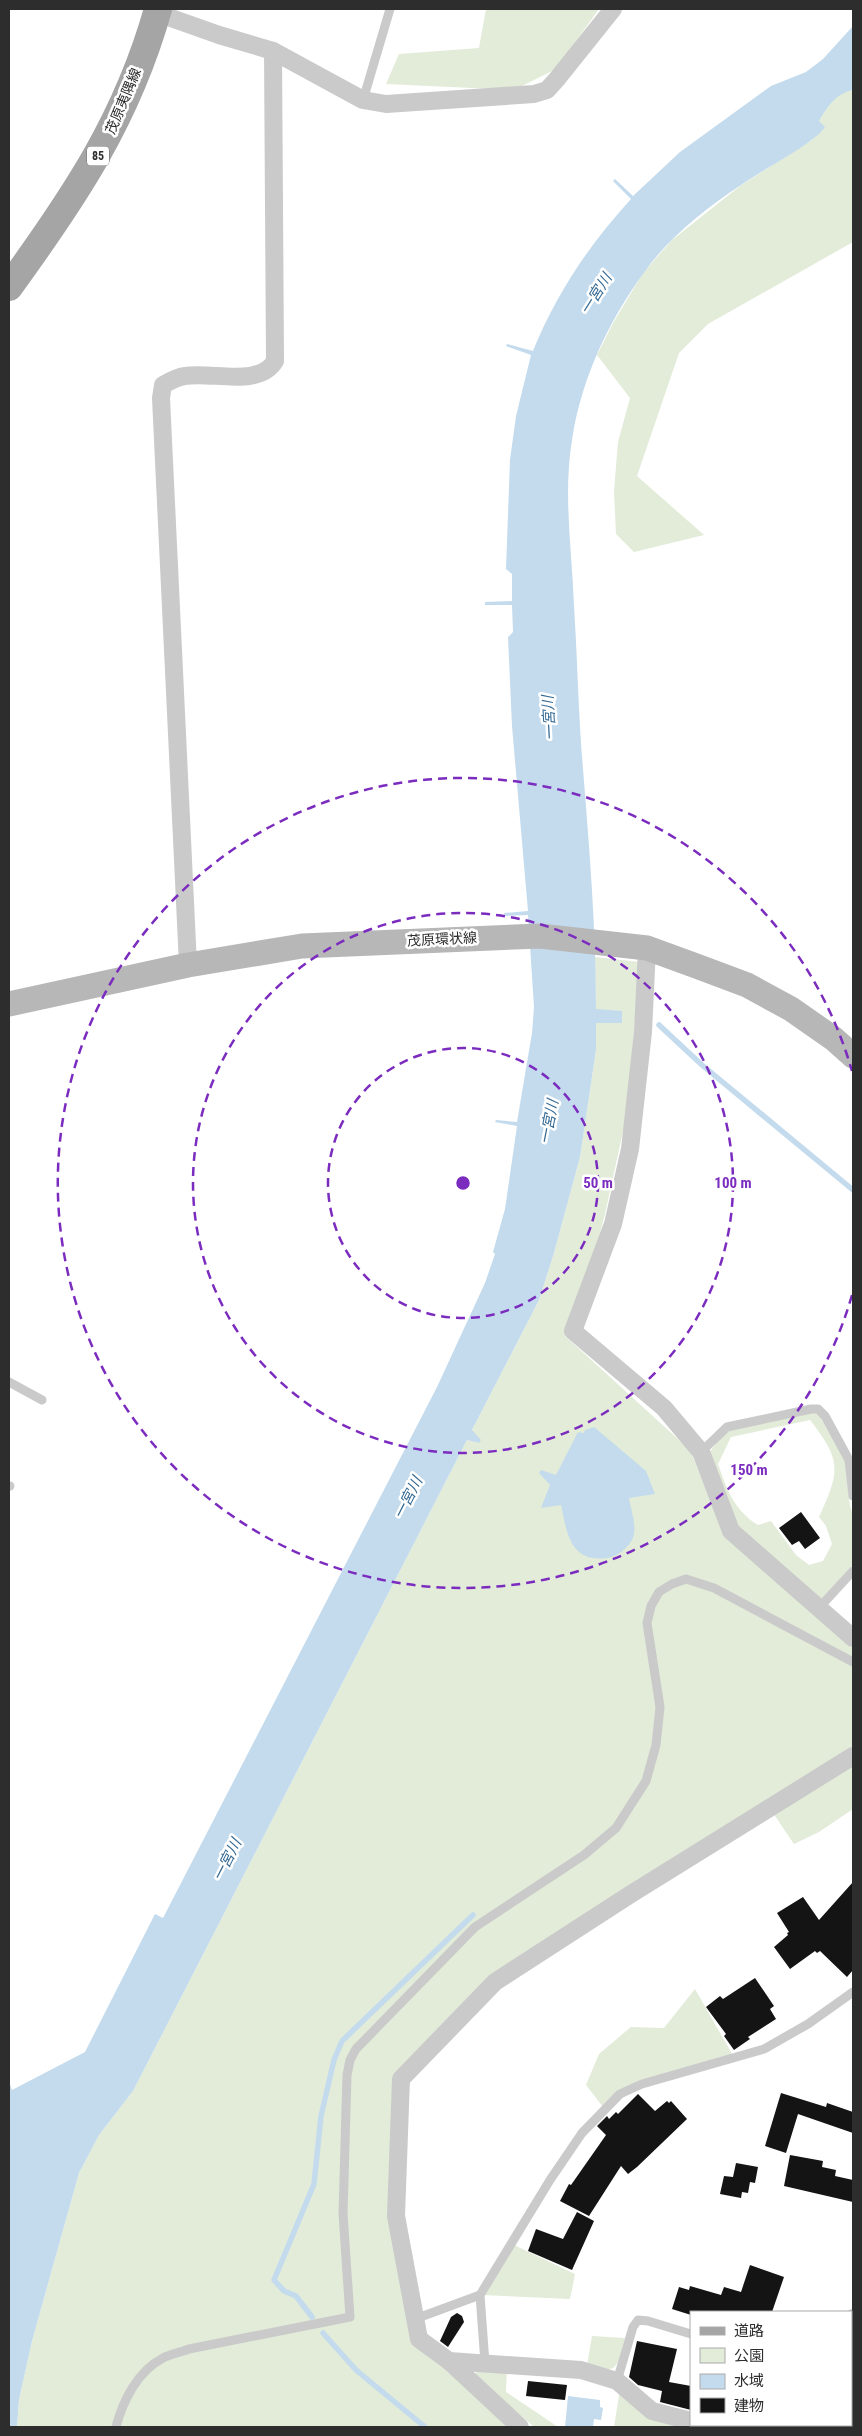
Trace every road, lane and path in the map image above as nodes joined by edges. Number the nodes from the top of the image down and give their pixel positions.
1 (390, 9) edge
2 (613, 9) edge
3 (158, 11) edge
4 (274, 51) junction
5 (362, 100) junction
6 (9, 287) edge
7 (647, 948) junction
8 (188, 965) junction
9 (9, 1004) edge
10 (853, 1056) edge
11 (9, 1382) edge
12 (42, 1400) dead end
13 (700, 1452) junction
14 (853, 1496) edge
15 (853, 1571) edge
16 (819, 1608) junction
17 (853, 1638) edge
18 (853, 1662) edge
19 (853, 1756) edge
20 (853, 1992) edge
21 (480, 2295) junction
22 (415, 2319) junction
23 (690, 2334) edge
24 (449, 2361) junction
25 (485, 2363) junction
26 (617, 2381) junction
27 (690, 2421) edge
28 (116, 2427) edge
29 (520, 2427) edge

1 - 5 lane
2 - 5 street
3 - 4 street
3 - 6 main road, 茂原夷隅線 / 85
4 - 5 street
4 - 8 street
7 - 8 main road, 茂原環状線
7 - 10 main road, 茂原環状線
7 - 13 street
8 - 9 main road, 茂原環状線
11 - 12 lane
13 - 14 lane
13 - 16 street
15 - 16 lane
16 - 17 street
18 - 28 lane
19 - 22 street
20 - 21 lane
21 - 22 lane
21 - 25 lane
22 - 24 street
23 - 26 lane
24 - 25 street
24 - 29 street
25 - 26 street
26 - 27 street

